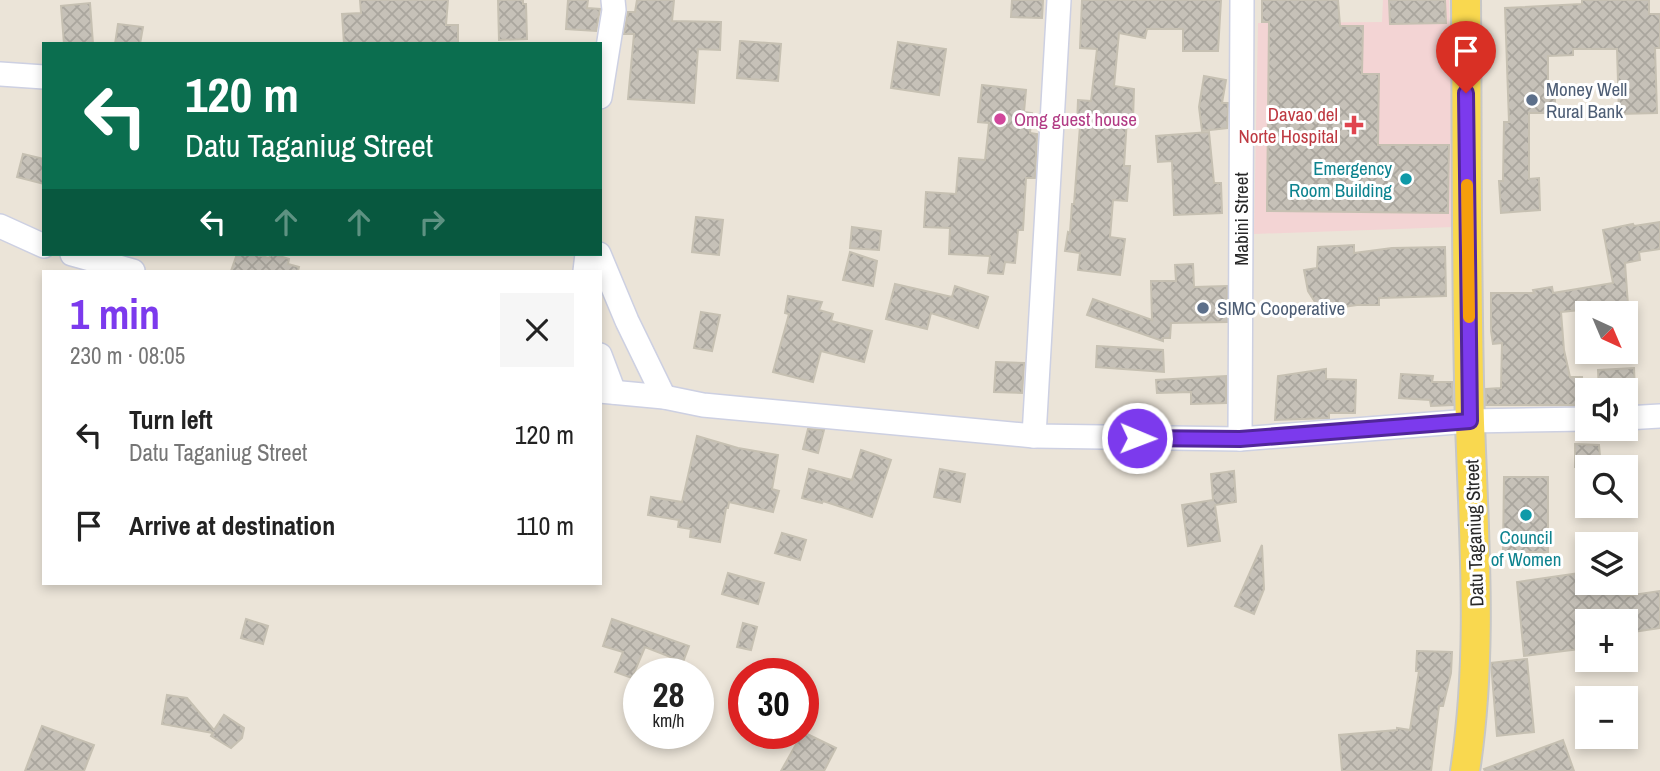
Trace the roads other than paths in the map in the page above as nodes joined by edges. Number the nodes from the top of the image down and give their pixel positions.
1 (613, 0) edge
2 (1059, 0) edge
3 (1242, 0) edge
4 (1466, 0) edge
5 (0, 74) edge
6 (42, 77) edge
7 (602, 85) edge
8 (0, 226) edge
9 (42, 245) edge
10 (79, 256) edge
11 (601, 256) edge
12 (129, 270) edge
13 (602, 366) edge
14 (607, 392) edge
15 (664, 397) junction
16 (1660, 416) edge
17 (1638, 417) edge
18 (1575, 419) edge
19 (1470, 421) junction
20 (1034, 436) junction
21 (1240, 439) junction
22 (1465, 771) edge

1 - 7 street
2 - 20 street
3 - 21 street, Mabini Street
4 - 19 main road, Datu Taganiug Street
5 - 6 street
8 - 9 street
10 - 12 street
11 - 15 street
13 - 14 street
14 - 15 street
15 - 20 street
16 - 17 street
18 - 19 street
19 - 21 street
19 - 22 main road, Datu Taganiug Street
20 - 21 street

